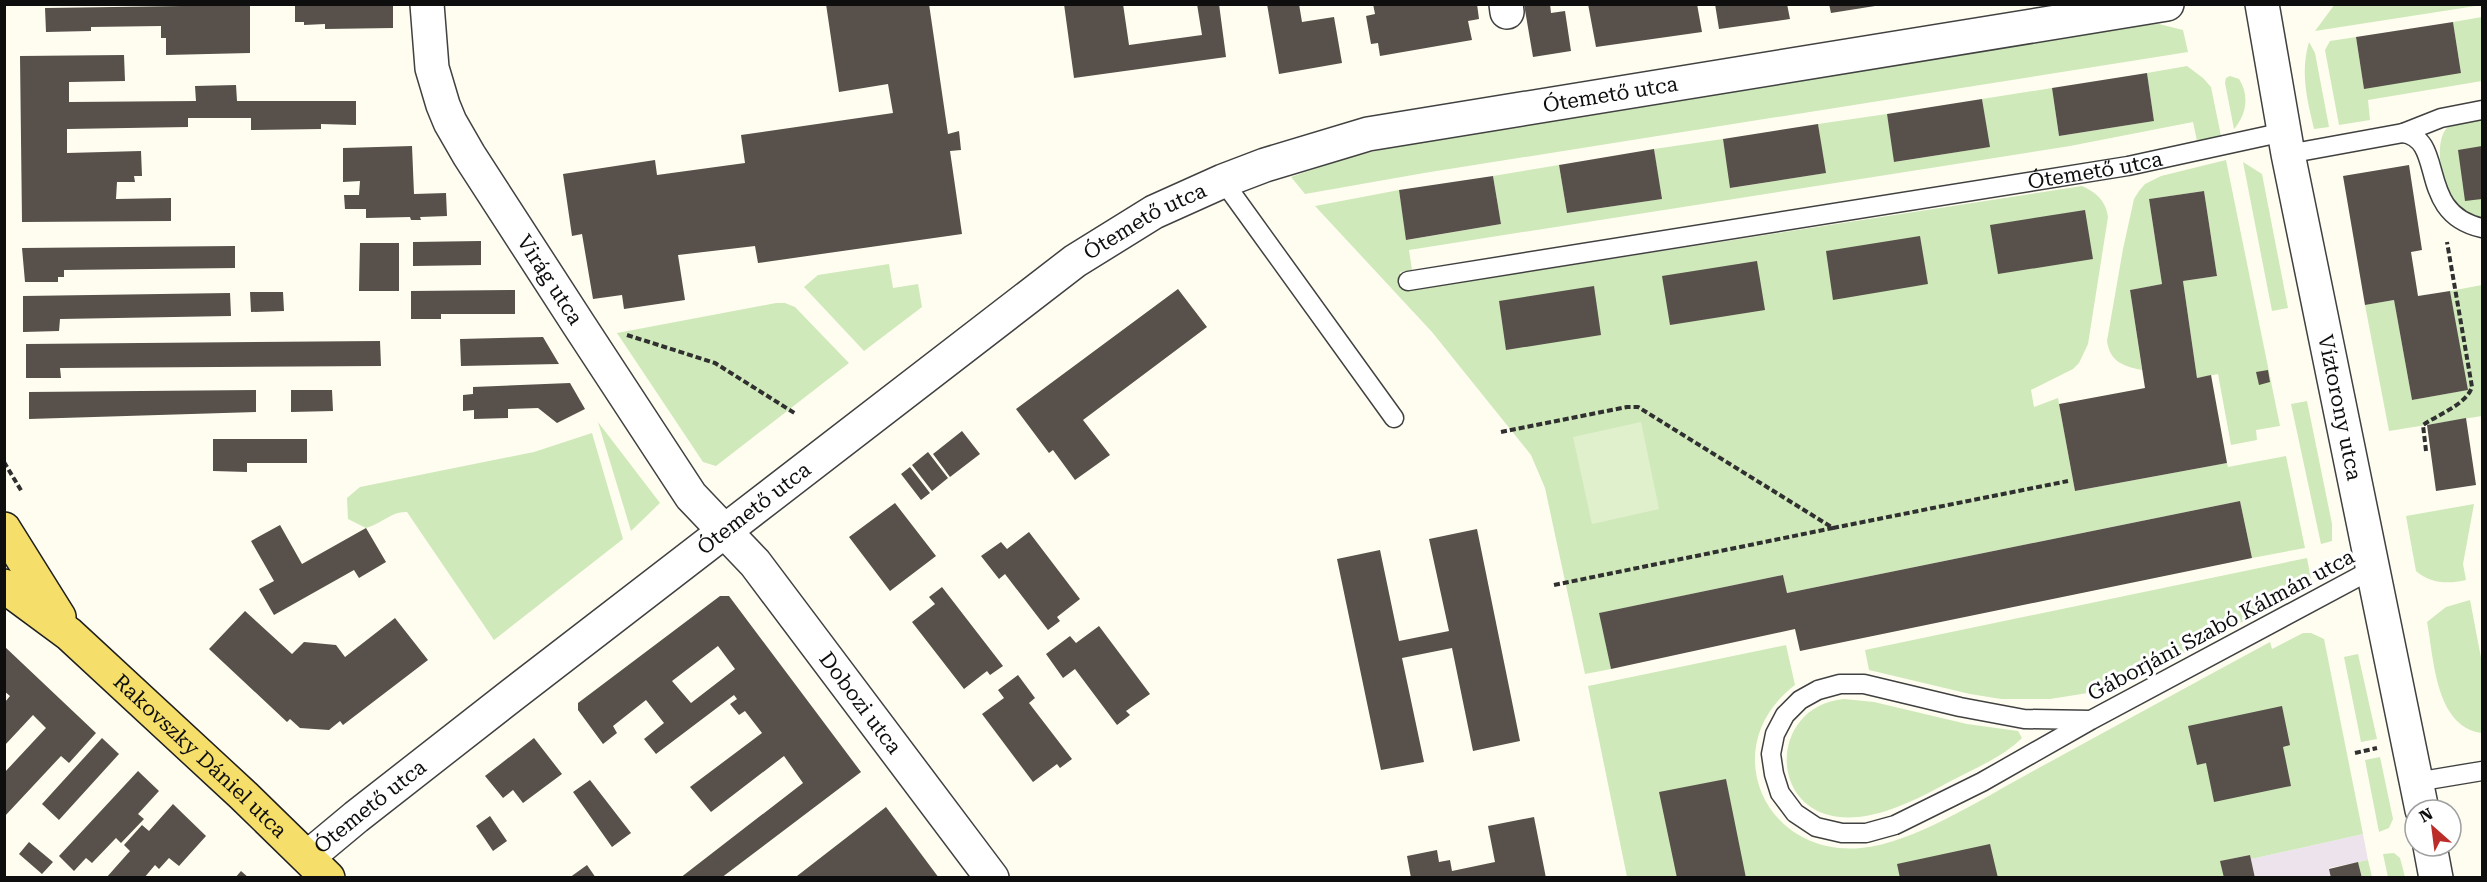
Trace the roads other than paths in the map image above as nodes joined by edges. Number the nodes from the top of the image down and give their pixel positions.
1 (427, 4) edge
2 (2167, 4) edge
3 (2262, 4) edge
4 (2482, 110) edge
5 (2403, 133) junction
6 (2286, 143) junction
7 (1223, 182) junction
8 (2482, 228) edge
9 (1408, 281) dead end
10 (1394, 418) dead end
11 (723, 532) junction
12 (7, 534) edge
13 (2373, 569) junction
14 (4, 586) edge
15 (69, 634) junction
16 (2091, 720) junction
17 (2482, 771) edge
18 (2419, 796) edge
19 (2432, 858) edge
20 (318, 867) edge
21 (992, 878) edge
22 (2436, 878) edge

1 - 11 street, Virág utca
2 - 7 street, Ótemető utca
3 - 6 street, Víztorony utca
4 - 5 lane, Ótemető utca
5 - 6 lane, Ótemető utca
5 - 8 lane
6 - 9 lane, Ótemető utca
6 - 13 street, Víztorony utca
7 - 10 lane
7 - 11 street, Ótemető utca
11 - 20 street, Ótemető utca
11 - 21 street, Dobozi utca
12 - 15 main road, Rakovszky Dániel utca
13 - 16 lane, Gáborjáni Szabó Kálmán utca
13 - 18 street, Víztorony utca
14 - 15 main road, Rakovszky Dániel utca
15 - 20 main road, Rakovszky Dániel utca
16 - 16 lane, Gáborjáni Szabó Kálmán utca
17 - 18 lane
19 - 22 street

